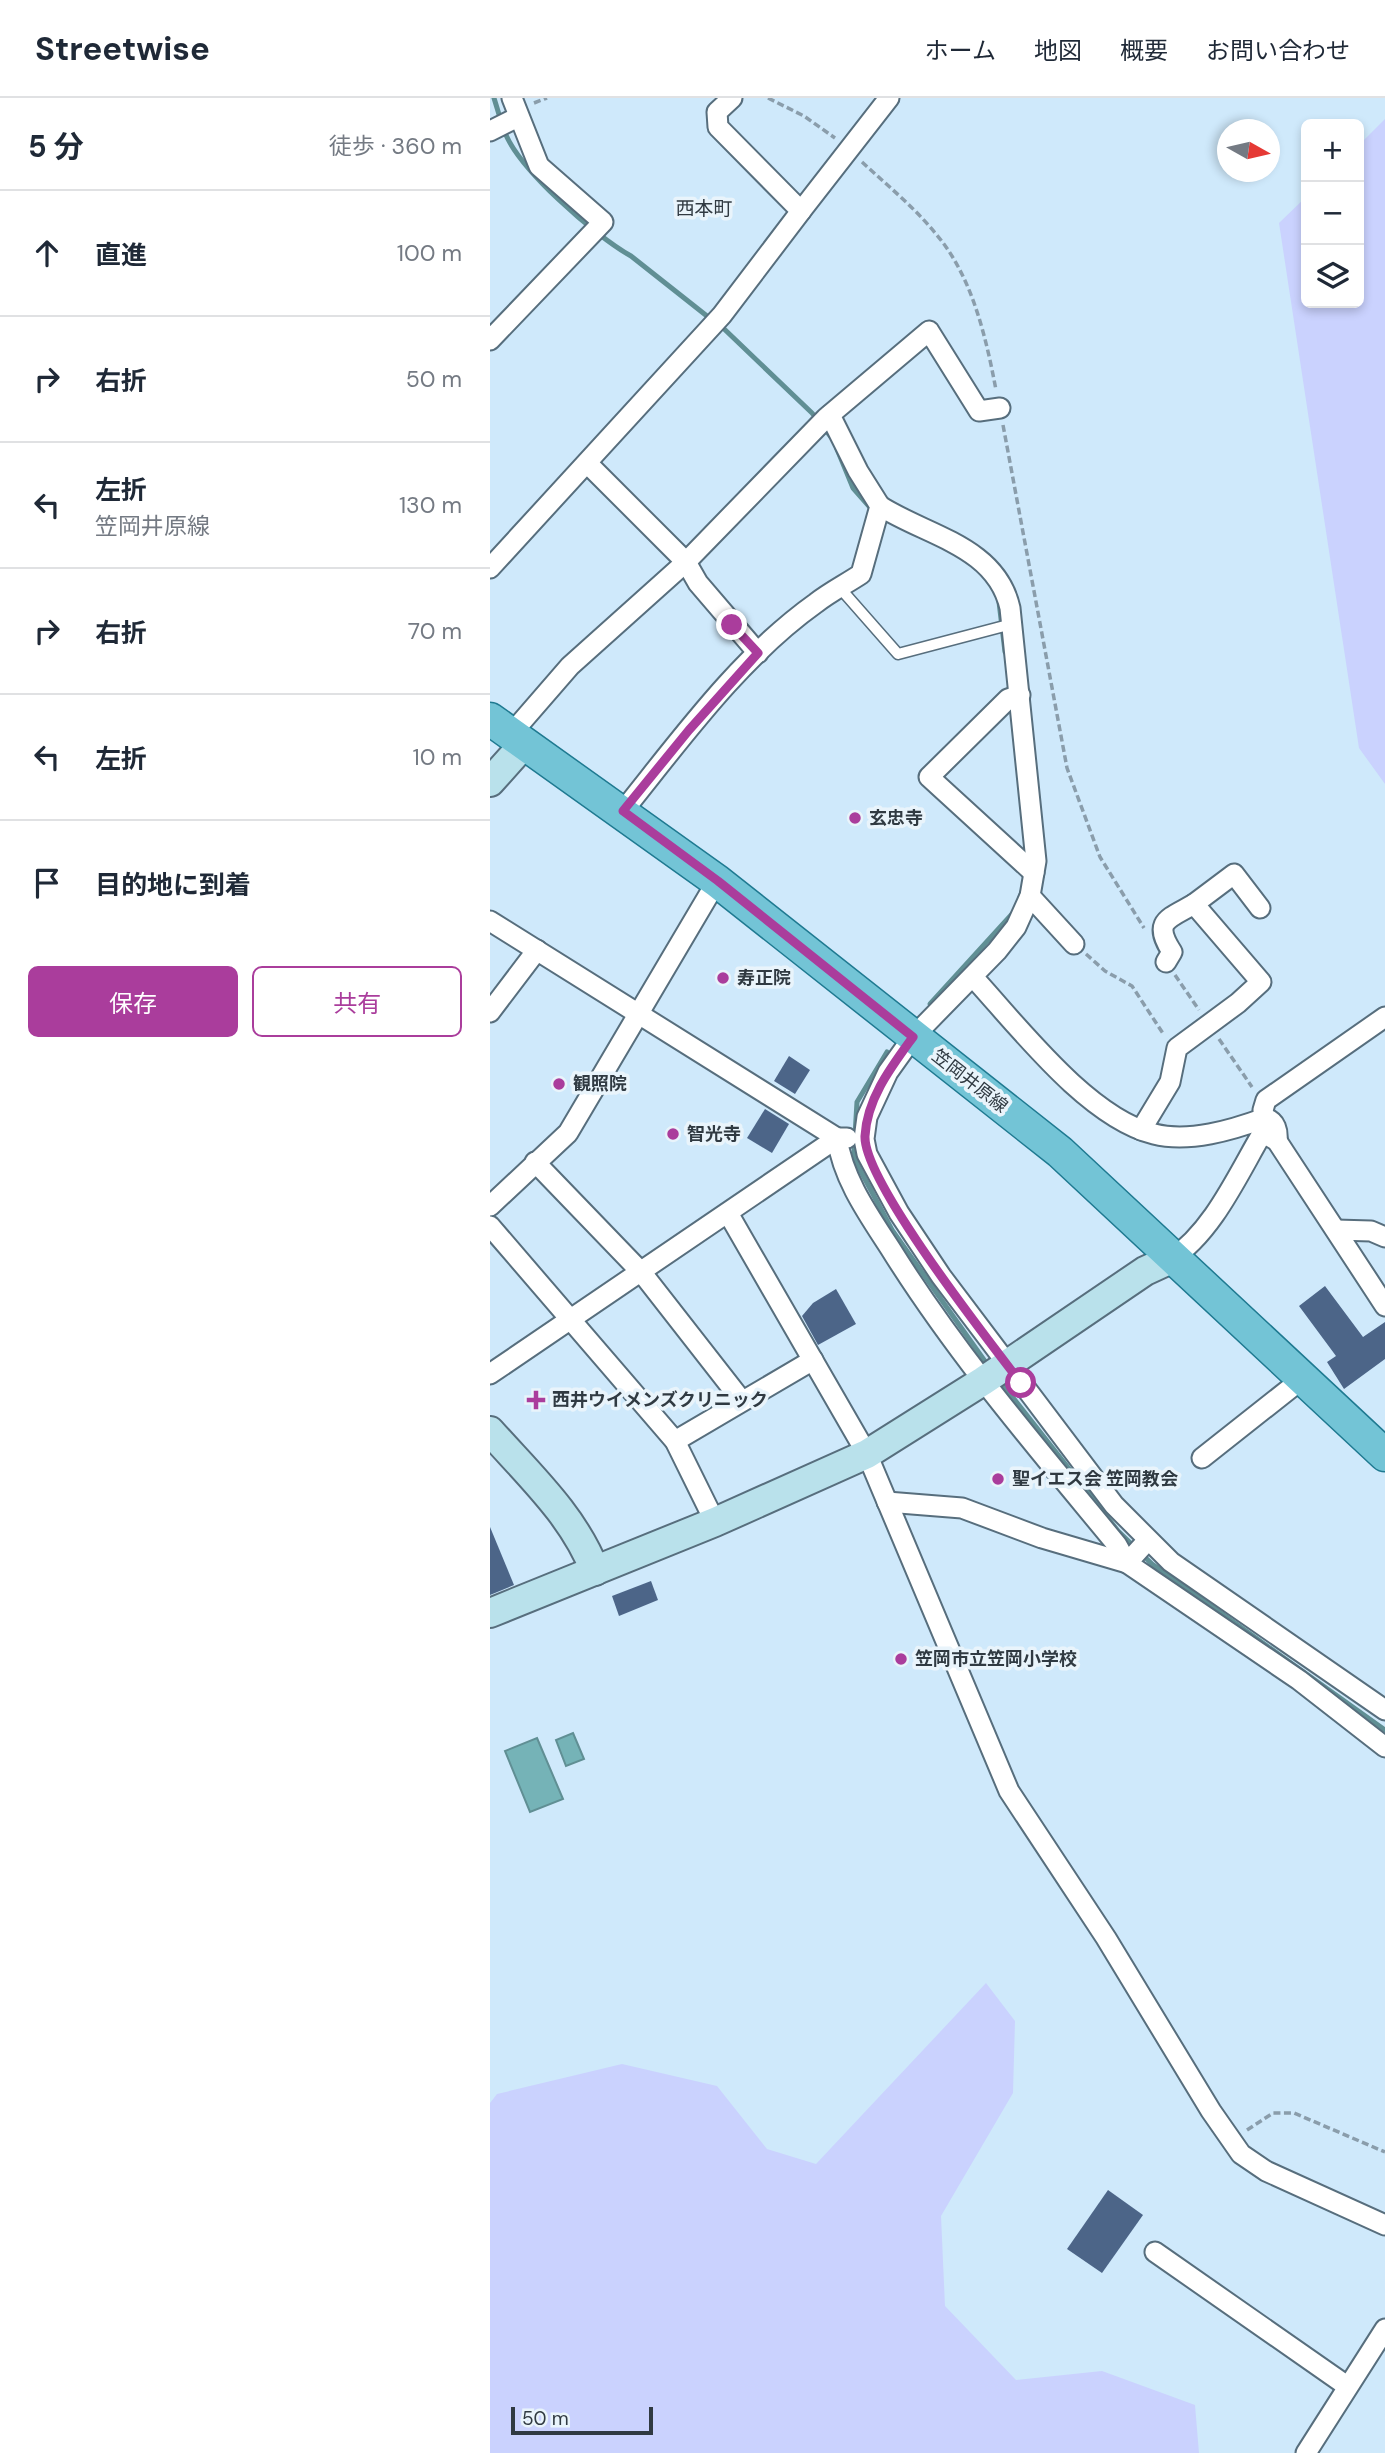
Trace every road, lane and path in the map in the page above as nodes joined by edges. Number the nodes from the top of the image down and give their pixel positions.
1 (512, 98) edge
2 (732, 98) edge
3 (768, 98) edge
4 (889, 98) edge
5 (517, 118) junction
6 (490, 131) edge
7 (849, 151) junction
8 (801, 211) junction
9 (490, 340) edge
10 (1000, 408) junction
11 (824, 420) junction
12 (587, 463) junction
13 (879, 512) junction
14 (686, 562) junction
15 (490, 568) edge
16 (840, 588) junction
17 (1007, 625) junction
18 (758, 653) junction
19 (1015, 696) junction
20 (508, 732) edge
21 (490, 782) edge
22 (623, 811) junction
23 (1026, 866) junction
24 (718, 881) junction
25 (1030, 896) junction
26 (1194, 904) junction
27 (1260, 908) dead end
28 (490, 921) edge
29 (1074, 944) joint
30 (537, 950) junction
31 (1166, 962) junction
32 (973, 976) junction
33 (490, 1012) edge
34 (638, 1013) junction
35 (1385, 1017) edge
36 (1209, 1025) junction
37 (913, 1037) junction
38 (1177, 1048) junction
39 (1265, 1123) junction
40 (1140, 1130) junction
41 (852, 1139) junction
42 (535, 1162) junction
43 (490, 1206) edge
44 (728, 1213) junction
45 (888, 1219) junction
46 (490, 1226) edge
47 (1336, 1230) junction
48 (1385, 1237) edge
49 (1171, 1259) junction
50 (642, 1273) junction
51 (930, 1284) junction
52 (1385, 1306) edge
53 (570, 1317) junction
54 (813, 1360) junction
55 (995, 1372) junction
56 (490, 1374) edge
57 (1302, 1378) junction
58 (742, 1401) junction
59 (490, 1431) edge
60 (676, 1441) junction
61 (867, 1454) junction
62 (1385, 1455) edge
63 (1202, 1458) dead end
64 (1066, 1464) junction
65 (887, 1502) junction
66 (715, 1522) junction
67 (1138, 1551) junction
68 (595, 1571) junction
69 (490, 1613) edge
70 (1225, 1616) junction
71 (1306, 1670) junction
72 (1385, 1710) edge
73 (1385, 1747) edge
74 (1232, 2141) junction
75 (1385, 2152) edge
76 (1385, 2225) edge
77 (1155, 2252) dead end
78 (1385, 2329) edge
79 (1347, 2386) junction
80 (1306, 2453) edge

1 - 5 street
2 - 8 street
3 - 7 path
4 - 7 street
5 - 6 street
5 - 9 street
7 - 8 street
7 - 10 path
8 - 12 street
10 - 11 street
10 - 31 path
11 - 13 street
11 - 14 street
12 - 14 street
12 - 15 street
13 - 16 street
13 - 17 street
14 - 18 street
14 - 20 street
16 - 17 lane
16 - 18 street
17 - 19 street
18 - 22 street
19 - 23 street
19 - 23 street
20 - 21 street
20 - 22 main road, 笠岡井原線
22 - 24 main road, 笠岡井原線
23 - 25 street
24 - 34 street
24 - 37 main road, 笠岡井原線
25 - 29 street
25 - 32 street
26 - 27 street
26 - 31 street
26 - 36 street
28 - 30 street
29 - 38 path
30 - 33 street
30 - 34 street
31 - 36 path
32 - 37 street
32 - 40 street
34 - 41 street
34 - 42 street
35 - 39 street
36 - 38 street
36 - 39 path
37 - 41 street
37 - 49 main road, 笠岡井原線
38 - 40 street
39 - 40 street
39 - 47 street
39 - 49 street
41 - 44 street
41 - 45 street
41 - 45 street
42 - 43 street
42 - 50 street
44 - 50 street
44 - 54 street
45 - 51 street
45 - 51 street
46 - 53 street
47 - 48 street
47 - 52 street
49 - 55 street
49 - 57 main road, 笠岡井原線
50 - 53 street
50 - 58 street
51 - 55 street
51 - 55 street
53 - 56 street
53 - 60 street
54 - 58 street
54 - 61 street
55 - 61 street
55 - 64 street
55 - 64 street
57 - 62 main road, 笠岡井原線
57 - 63 street
58 - 60 street
59 - 68 street
60 - 66 street
61 - 65 street
61 - 66 street
64 - 67 street
64 - 67 street
65 - 67 street
65 - 74 street
66 - 68 street
67 - 70 street
67 - 70 street
68 - 69 street
70 - 71 street
71 - 72 street
71 - 73 street
74 - 75 path
74 - 76 street
77 - 79 street
78 - 79 street
79 - 80 street

